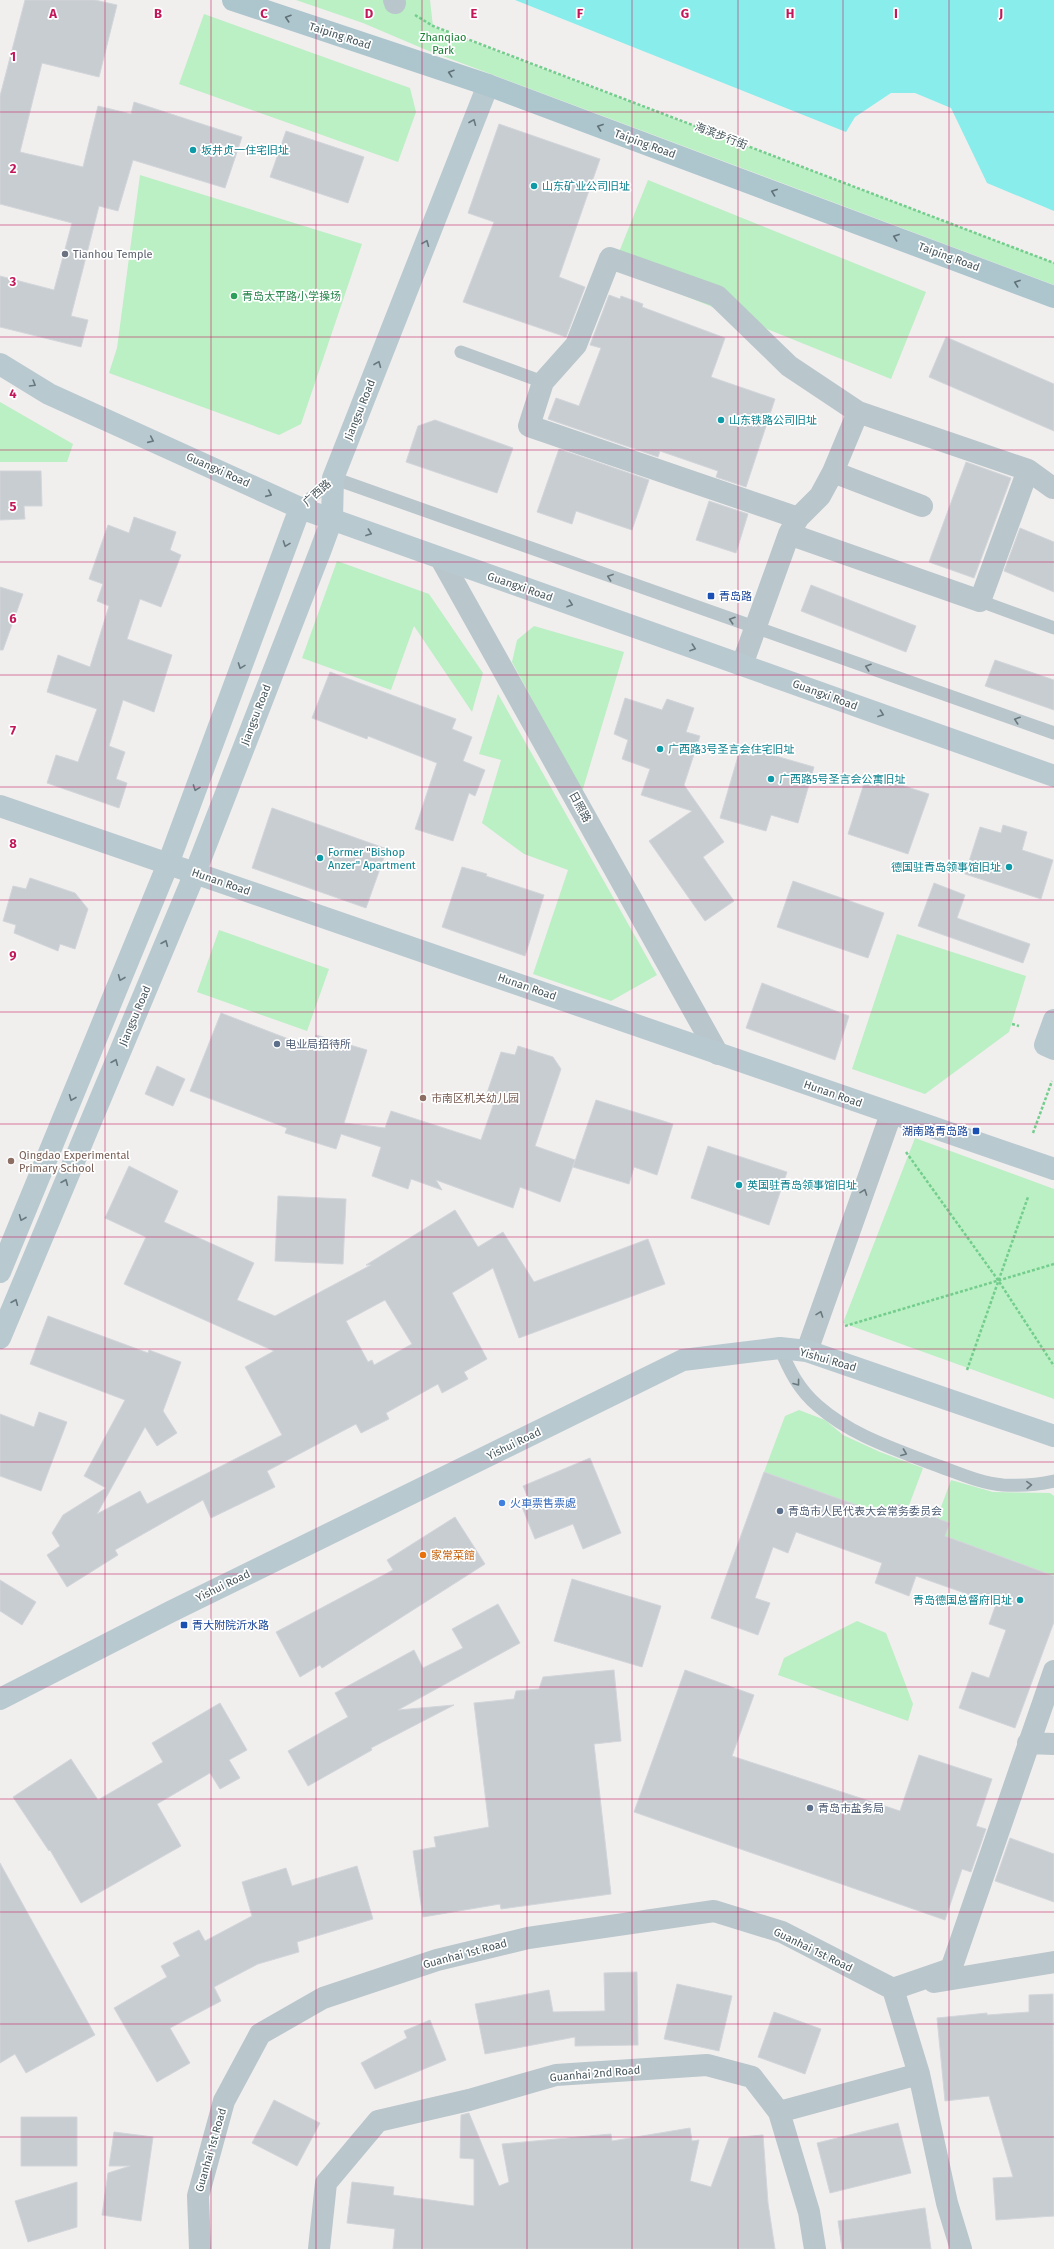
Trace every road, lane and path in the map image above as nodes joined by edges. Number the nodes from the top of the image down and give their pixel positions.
1 (233, 0) edge
2 (394, 1) edge
3 (488, 85) junction
4 (1054, 263) edge
5 (1054, 297) edge
6 (461, 352) dead end
7 (0, 364) edge
8 (543, 382) junction
9 (858, 412) junction
10 (1028, 470) junction
11 (833, 472) junction
12 (333, 478) junction
13 (1054, 488) edge
14 (922, 506) dead end
15 (300, 508) junction
16 (332, 519) junction
17 (794, 526) junction
18 (441, 559) junction
19 (980, 601) junction
20 (756, 627) junction
21 (1054, 628) edge
22 (742, 665) junction
23 (1054, 733) edge
24 (1054, 776) edge
25 (0, 806) edge
26 (168, 864) junction
27 (195, 873) junction
28 (1054, 1020) edge
29 (1012, 1024) dead end
30 (1019, 1026) dead end
31 (1054, 1049) edge
32 (718, 1054) junction
33 (1052, 1081) dead end
34 (891, 1114) junction
35 (1033, 1133) dead end
36 (906, 1152) dead end
37 (1054, 1170) edge
38 (1028, 1196) dead end
39 (1054, 1264) edge
40 (0, 1272) edge
41 (998, 1280) junction
42 (845, 1326) dead end
43 (0, 1338) edge
44 (780, 1348) junction
45 (808, 1351) junction
46 (1054, 1366) edge
47 (967, 1370) dead end
48 (1054, 1436) edge
49 (1054, 1481) edge
50 (1054, 1672) edge
51 (0, 1700) edge
52 (1028, 1743) junction
53 (1054, 1744) edge
54 (1054, 1962) edge
55 (893, 1989) junction
56 (919, 2074) junction
57 (779, 2112) junction
58 (200, 2249) edge
59 (320, 2249) edge
60 (815, 2249) edge
61 (961, 2249) edge

3 -> 1 main road, Taiping Road
2 - 4 path, 海滨步行街
5 -> 3 main road, Taiping Road
12 -> 3 main road, Jiangsu Road
6 - 8 lane
7 -> 15 main road, Guangxi Road
8 - 9 street
8 - 17 street
9 - 10 street
9 - 11 street
10 - 13 street
10 - 19 street
11 - 14 street
11 - 17 street
12 - 15 lane, 广西路
12 - 16 main road, Jiangsu Road
20 -> 12 lane
15 - 16 main road, Guangxi Road
15 -> 26 main road
16 -> 18 main road, Guangxi Road
16 - 27 main road, Jiangsu Road
17 - 19 street
17 - 20 street
18 -> 22 main road, Guangxi Road
18 - 32 street, 日照路
19 - 21 lane
20 - 22 street
23 -> 20 lane
22 -> 24 main road, Guangxi Road
25 - 26 main road, Hunan Road
26 - 27 main road, Hunan Road
26 -> 40 main road
27 - 32 main road, Hunan Road
43 -> 27 main road, Jiangsu Road
28 - 31 main road
29 - 30 path
32 - 34 main road, Hunan Road
33 - 35 path
34 - 37 main road, Hunan Road
45 -> 34 street
36 - 41 path
38 - 41 path
39 - 41 path
41 - 42 path
41 - 46 path
41 - 47 path
44 - 45 main road, Yishui Road
44 -> 49 lane
44 - 51 main road, Yishui Road
45 - 48 main road, Yishui Road
50 - 52 street
52 - 53 street
52 - 55 street
54 - 55 street
55 - 56 street
55 - 58 street, Guanhai 1st Road
56 - 57 street
56 - 61 street
57 - 59 street, Guanhai 2nd Road
57 - 60 street, Guanhai 2nd Road

